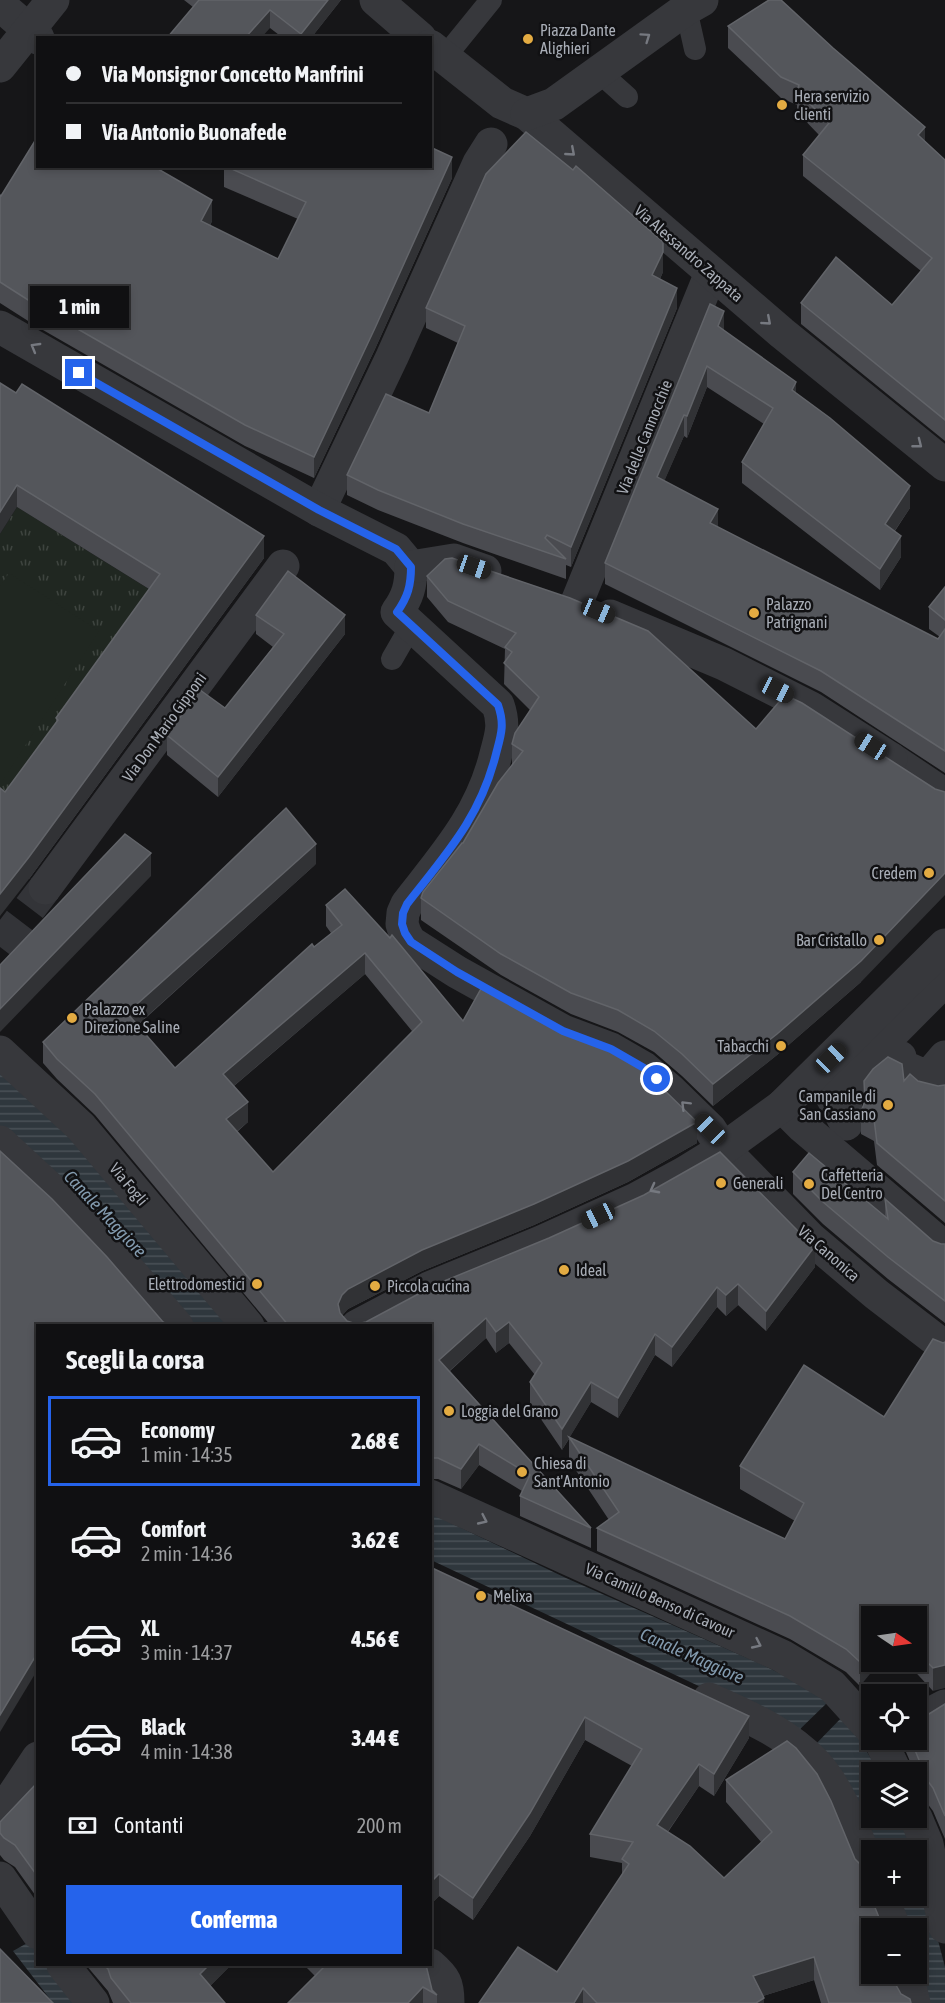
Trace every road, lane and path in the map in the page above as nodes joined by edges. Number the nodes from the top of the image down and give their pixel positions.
1 (53, 0) edge
2 (376, 0) edge
3 (491, 0) edge
4 (694, 4) edge
5 (0, 5) edge
6 (33, 34) edge
7 (413, 36) edge
8 (695, 49) dead end
9 (432, 52) edge
10 (432, 54) edge
11 (0, 66) edge
12 (598, 71) junction
13 (627, 97) dead end
14 (527, 114) junction
15 (491, 144) dead end
16 (711, 273) junction
17 (0, 327) edge
18 (945, 465) edge
19 (319, 510) junction
20 (283, 566) dead end
21 (411, 567) junction
22 (509, 579) edge
23 (411, 626) junction
24 (392, 659) dead end
25 (945, 795) edge
26 (45, 888) tunnel mouth
27 (945, 945) edge
28 (945, 980) edge
29 (0, 1052) edge
30 (945, 1057) edge
31 (782, 1106) junction
32 (735, 1140) junction
33 (0, 1142) edge
34 (945, 1248) edge
35 (175, 1324) edge
36 (246, 1324) edge
37 (361, 1324) edge
38 (945, 1347) edge
39 (432, 1497) edge
40 (680, 1686) edge
41 (945, 1706) edge
42 (927, 1715) edge
43 (861, 1718) edge
44 (36, 1761) edge
45 (0, 1815) edge
46 (920, 1828) edge
47 (861, 1848) edge
48 (0, 1878) edge
49 (945, 1927) edge
50 (36, 1930) edge
51 (64, 1966) edge
52 (431, 1966) edge
53 (909, 1984) edge
54 (93, 2003) edge
55 (448, 2003) edge
56 (914, 2003) edge

1 - 6 street
2 - 7 street, Via Alessandro Zappata
3 - 9 lane
4 - 8 lane
12 -> 4 street
5 - 6 street
6 - 11 street
10 - 14 street, Via Alessandro Zappata
12 - 13 lane
12 - 14 street
14 -> 16 street, Via Alessandro Zappata
15 - 19 street
16 -> 18 street, Via Alessandro Zappata
16 - 25 street, Via delle Cannocchie
19 -> 17 street
19 - 21 street
20 - 26 street, Via Don Mario Gipponi
21 - 22 street
21 - 23 street
23 - 24 lane
32 -> 23 street, Via Canonica
27 - 31 street
28 - 30 street
29 - 36 street, Via Fogli
31 - 32 street
31 - 34 street
32 -> 37 street
32 - 38 street, Via Canonica
33 - 35 street
39 -> 43 street, Via Camillo Benso di Cavour
40 - 47 street
41 - 42 street
44 - 45 street
46 - 49 street
48 - 50 street
51 - 54 street
52 - 55 street
53 - 56 street

